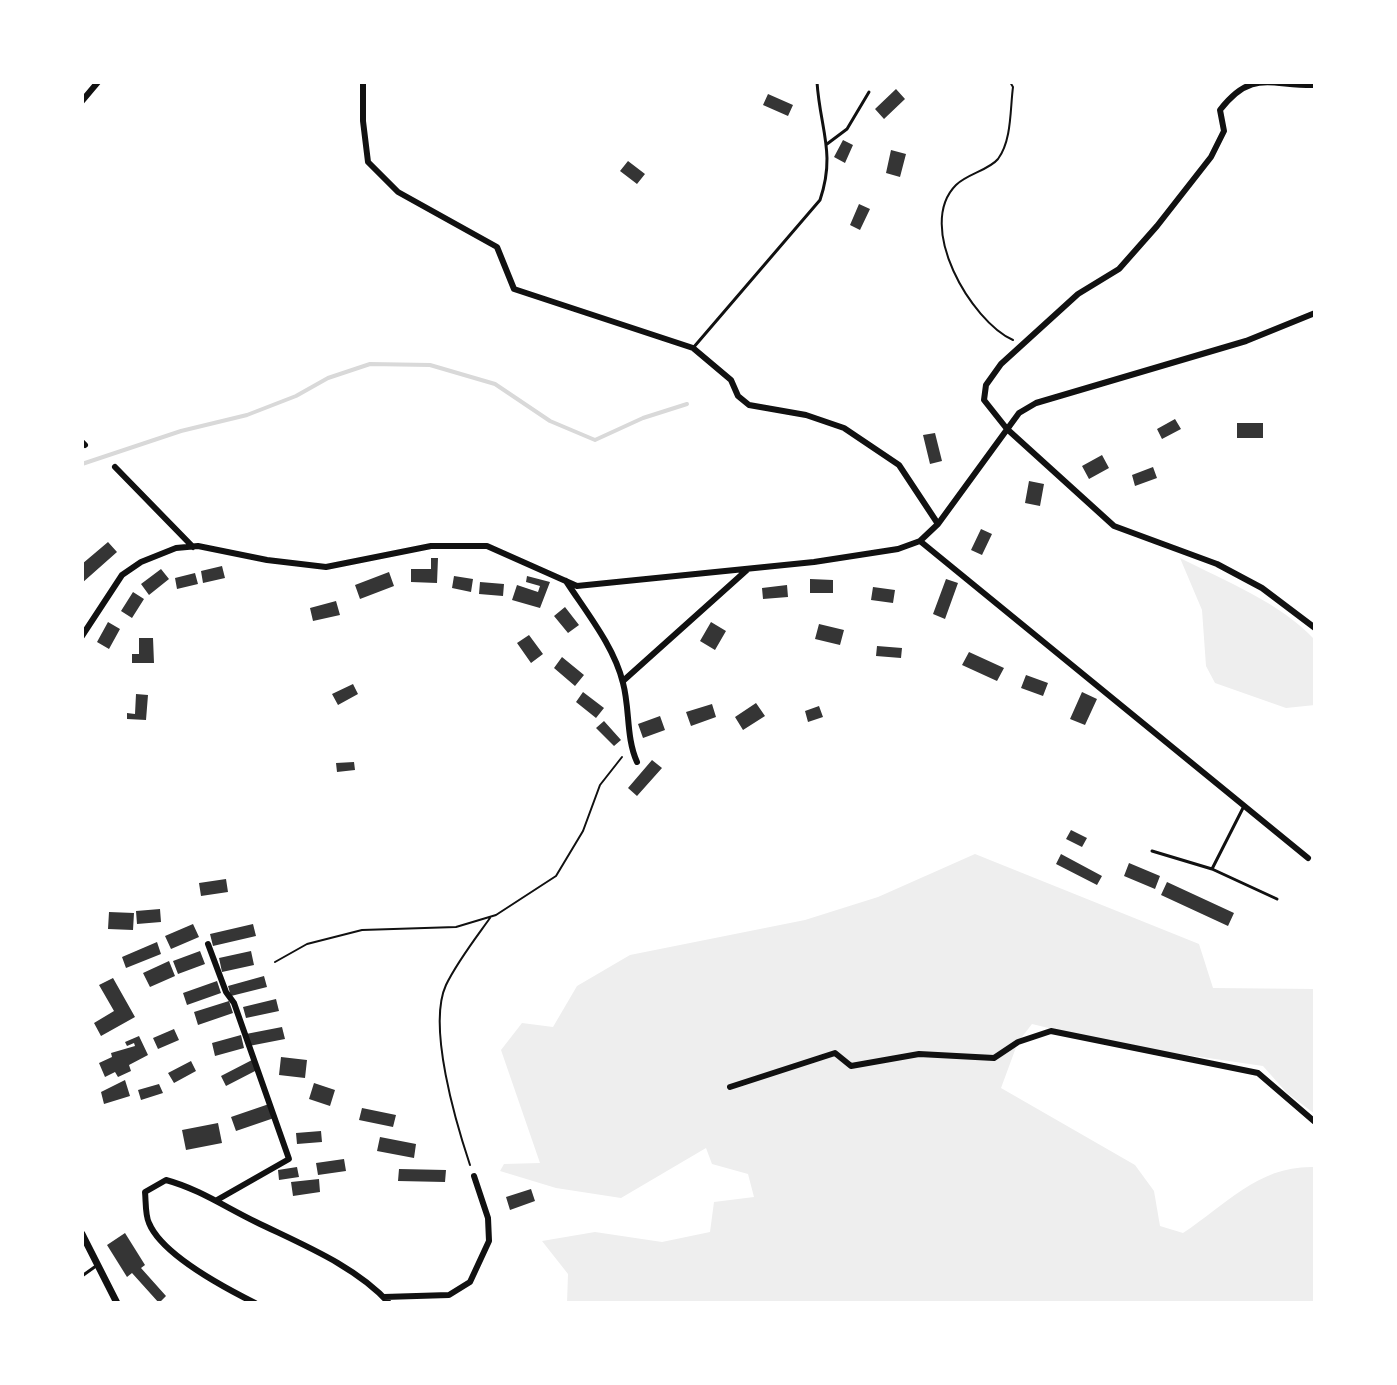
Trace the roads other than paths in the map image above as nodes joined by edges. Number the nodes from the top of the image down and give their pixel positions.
1 (98, 82) edge
2 (363, 82) edge
3 (817, 82) edge
4 (1315, 85) edge
5 (869, 92) dead end
6 (82, 101) edge
7 (827, 144) junction
8 (1315, 313) edge
9 (693, 348) junction
10 (1007, 429) junction
11 (115, 467) dead end
12 (938, 524) junction
13 (920, 541) junction
14 (193, 547) junction
15 (748, 569) junction
16 (566, 581) junction
17 (1315, 628) edge
18 (82, 636) edge
19 (623, 681) junction
20 (637, 762) dead end
21 (1244, 806) junction
22 (1152, 851) dead end
23 (1308, 858) dead end
24 (1212, 869) junction
25 (1277, 899) dead end
26 (208, 944) dead end
27 (730, 1087) dead end
28 (1315, 1122) edge
29 (474, 1176) road end
30 (217, 1200) junction
31 (82, 1234) edge
32 (96, 1266) junction
33 (82, 1276) edge
34 (387, 1300) edge
35 (117, 1303) edge
36 (255, 1303) edge

1 - 6 street
2 - 9 street
3 - 7 lane
4 - 10 street
5 - 7 lane
7 - 9 lane
8 - 10 street
9 - 12 street
10 - 12 street
10 - 17 street
11 - 14 street
12 - 13 street
13 - 15 street
13 - 21 street
14 - 16 street
14 - 18 street
15 - 16 street
15 - 19 street
16 - 19 street
19 - 20 street
21 - 23 street
21 - 24 lane
22 - 24 lane
24 - 25 lane
26 - 30 street
27 - 28 street
29 - 34 street
30 - 34 street
30 - 36 street
31 - 32 street
32 - 33 lane
32 - 35 street

